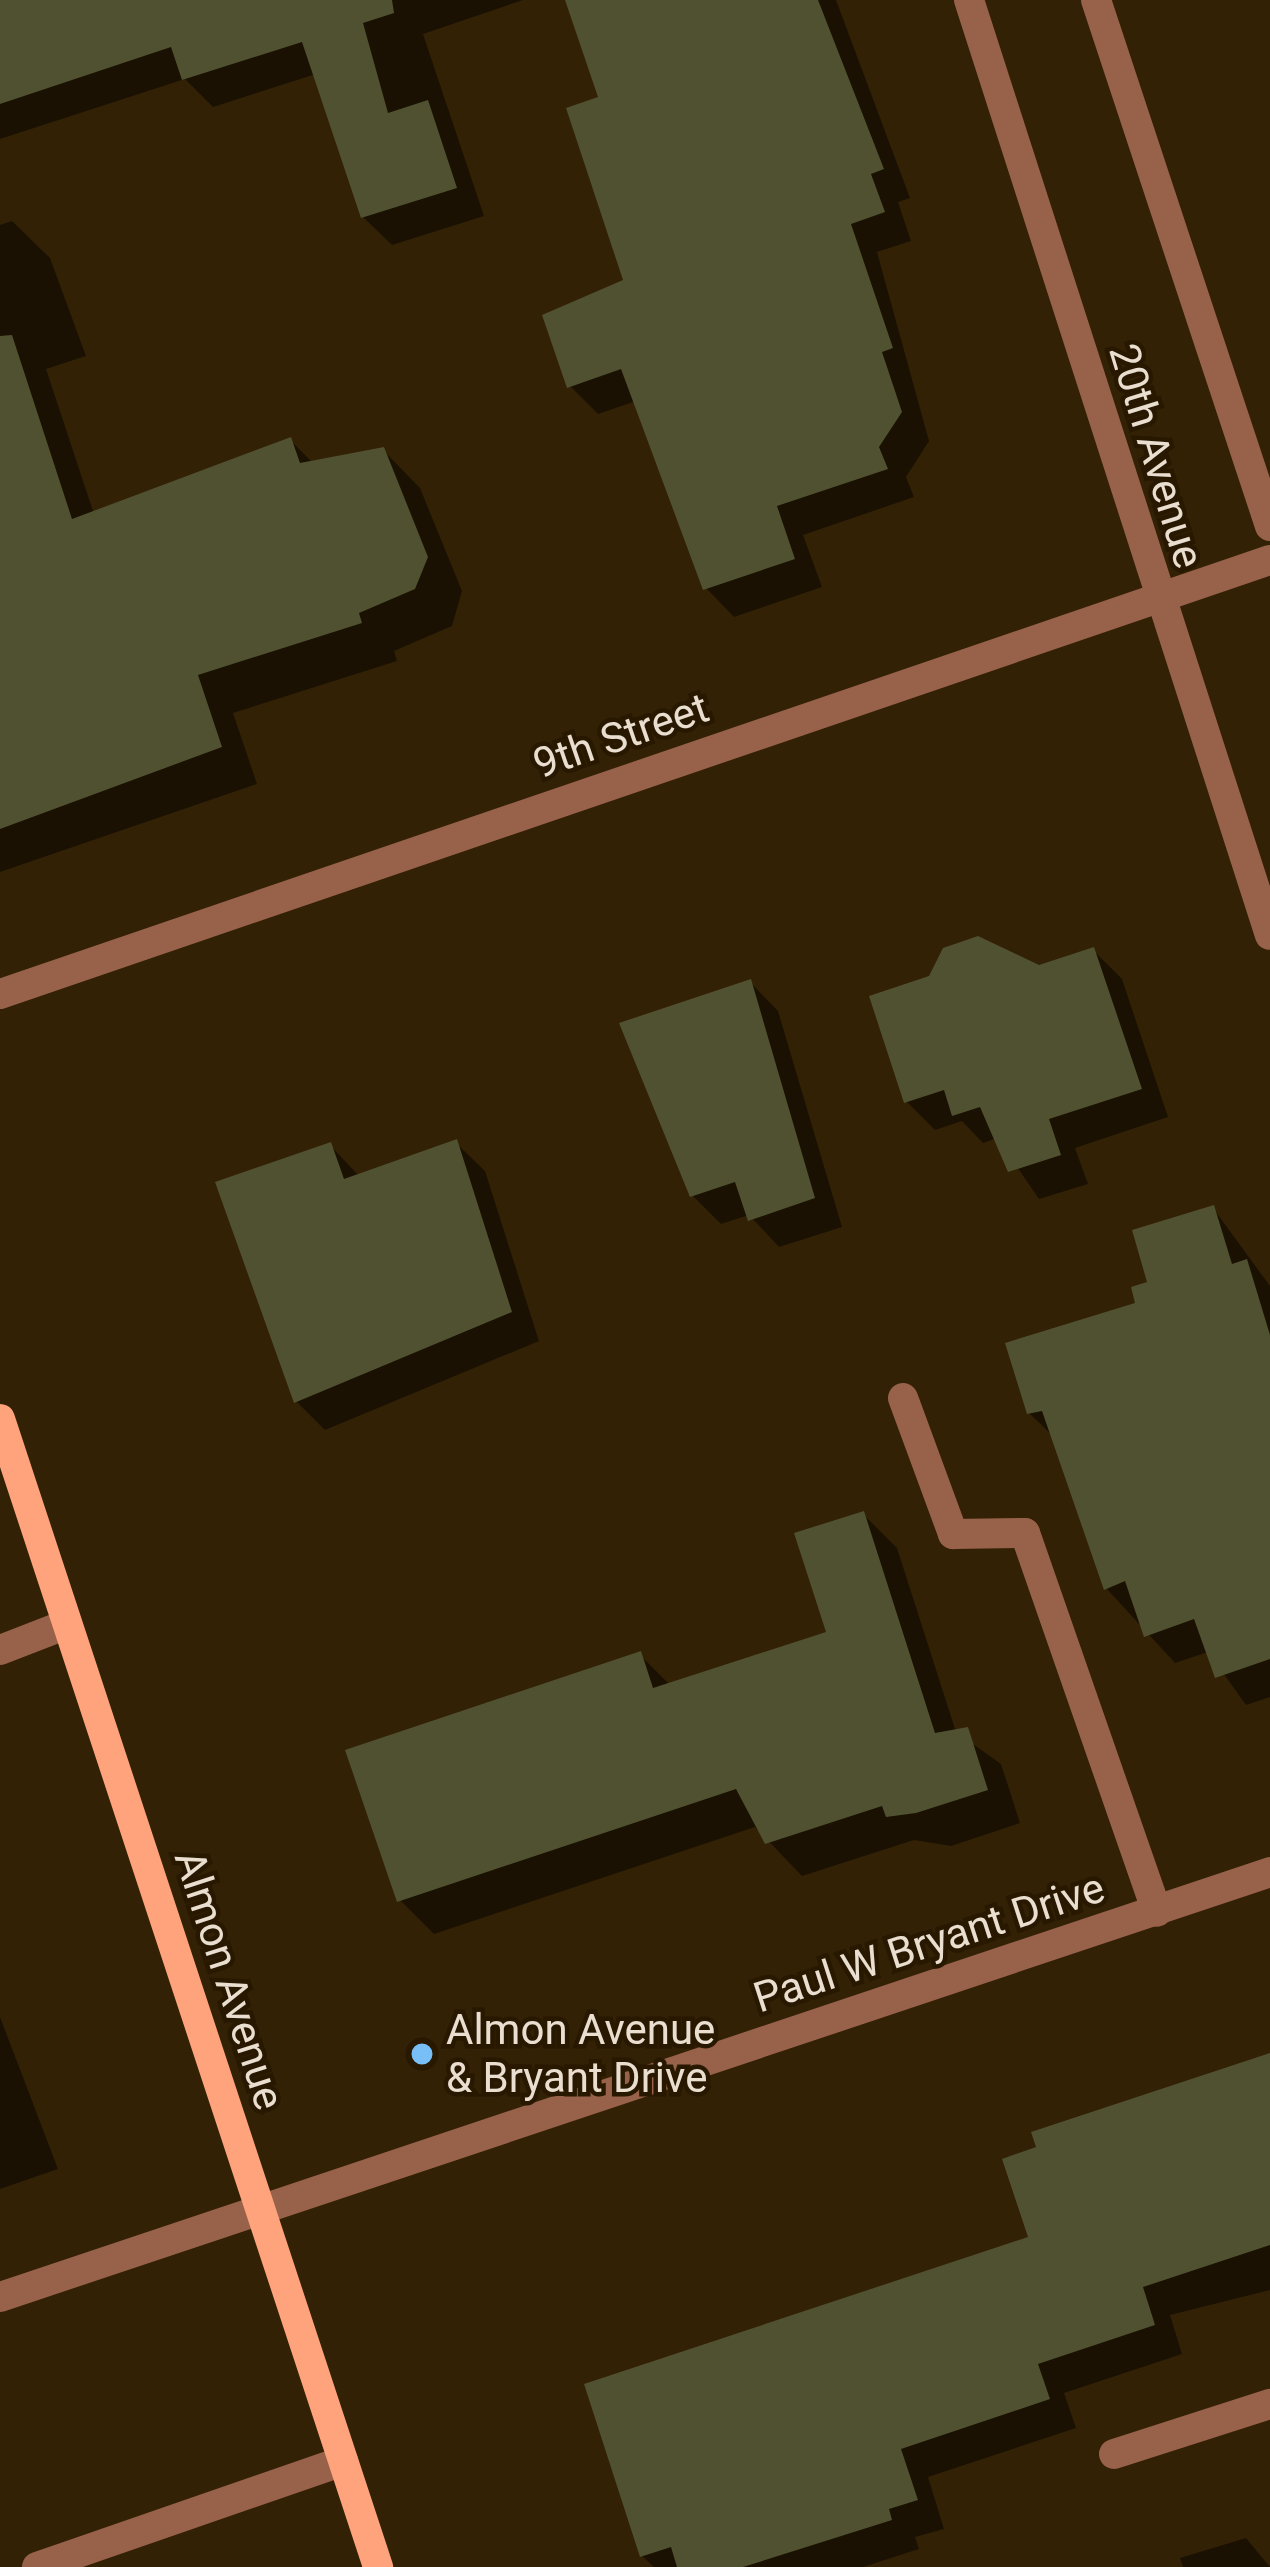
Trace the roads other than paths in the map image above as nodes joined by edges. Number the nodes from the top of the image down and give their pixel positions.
1 (969, 0) edge
2 (1096, 0) edge
3 (1270, 526) edge
4 (1270, 560) edge
5 (1156, 595) junction
6 (1270, 935) edge
7 (0, 994) edge
8 (903, 1398) dead end
9 (0, 1419) edge
10 (67, 1624) junction
11 (0, 1650) edge
12 (1270, 1872) edge
13 (1156, 1912) junction
14 (260, 2210) junction
15 (0, 2296) edge
16 (1270, 2404) edge
17 (1114, 2453) dead end
18 (343, 2461) junction
19 (37, 2567) edge
20 (378, 2567) edge

1 - 5 street, 20th Avenue
2 - 3 street, 20th Avenue
4 - 5 street, 9th Street
5 - 6 street, 20th Avenue
5 - 7 street, 9th Street
8 - 13 street
9 - 10 main road, Almon Avenue
10 - 11 street
10 - 14 main road, Almon Avenue
12 - 13 street, Paul W Bryant Drive
13 - 14 street, Paul W Bryant Drive
14 - 15 street, Paul W Bryant Drive
14 - 18 main road, Almon Avenue
16 - 17 street
18 - 19 street
18 - 20 main road, Almon Avenue

